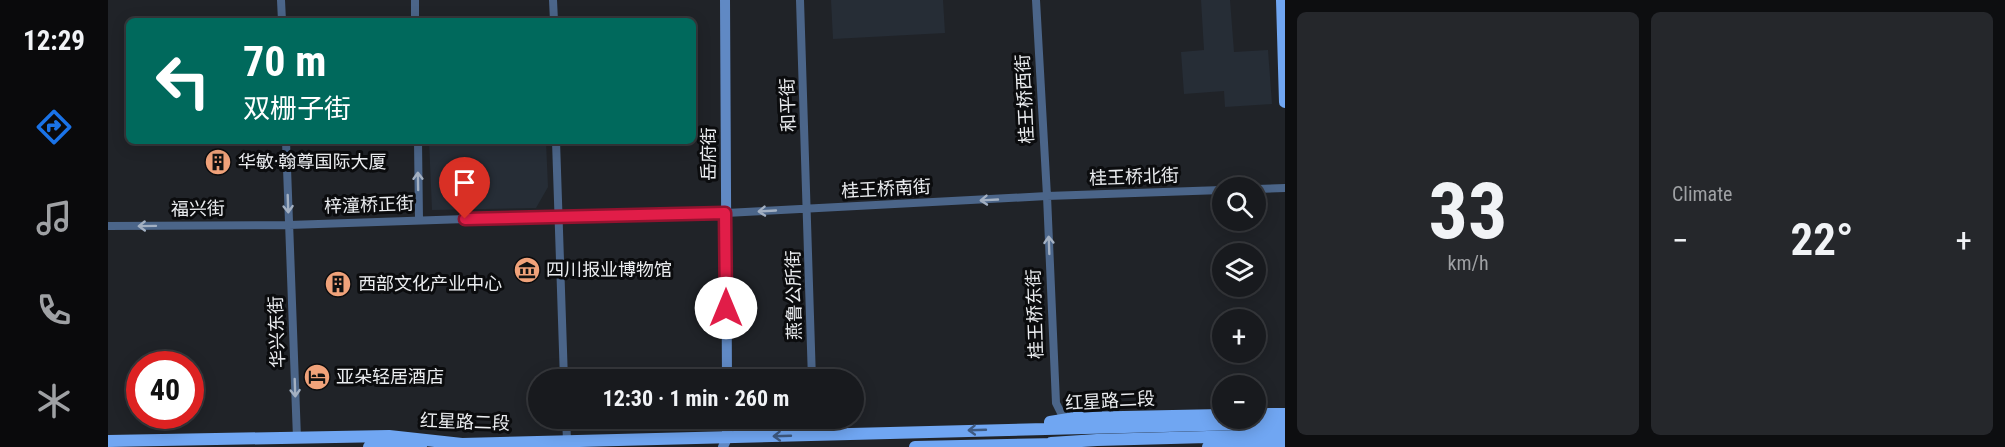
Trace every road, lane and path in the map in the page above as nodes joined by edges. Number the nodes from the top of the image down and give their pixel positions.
1 (281, 0) edge
2 (415, 0) edge
3 (553, 0) edge
4 (725, 0) edge
5 (800, 0) edge
6 (1036, 0) edge
7 (1282, 0) edge
8 (282, 18) edge
9 (415, 18) edge
10 (554, 18) edge
11 (1285, 102) edge
12 (286, 144) edge
13 (418, 144) edge
14 (556, 144) edge
15 (1285, 188) edge
16 (1266, 189) edge
17 (1212, 190) edge
18 (1047, 196) junction
19 (808, 209) junction
20 (726, 213) junction
21 (557, 216) junction
22 (419, 220) junction
23 (289, 225) junction
24 (108, 226) edge
25 (564, 369) edge
26 (727, 369) edge
27 (812, 369) edge
28 (1266, 414) edge
29 (1285, 414) edge
30 (1212, 415) edge
31 (1075, 418) junction
32 (1285, 423) edge
33 (566, 429) edge
34 (814, 429) edge
35 (1000, 429) junction
36 (814, 434) junction
37 (1095, 434) junction
38 (1285, 435) edge
39 (297, 438) junction
40 (567, 440) junction
41 (108, 441) edge
42 (462, 444) junction
43 (727, 444) edge
44 (1285, 444) edge
45 (1051, 445) edge
46 (369, 447) edge
47 (915, 447) edge
48 (1082, 447) edge
49 (1208, 447) edge

1 - 8 street
2 - 9 street
3 - 10 street
4 - 20 street, 岳府街
5 - 19 street, 和平街
6 - 18 street, 桂王桥西街
7 - 11 main road
12 -> 23 street, 华兴东街
22 -> 13 street
14 - 21 street
15 - 16 street
17 - 18 street, 桂王桥北街
18 -> 19 street, 桂王桥南街
31 -> 18 street, 桂王桥东街
19 -> 20 street, 桂王桥南街
19 - 27 street, 燕鲁公所街
20 - 21 street, 梓潼桥正街
20 - 26 street, 岳府街
21 - 22 street, 梓潼桥正街
21 - 25 street
22 - 23 street, 梓潼桥正街
23 -> 24 street, 福兴街
23 -> 39 street, 华兴东街
28 - 29 main road
30 - 31 main road, 红星路二段
31 - 35 main road, 红星路二段
32 - 37 main road
33 - 40 street
34 - 36 street
35 -> 36 main road, 红星路二段
35 - 37 main road, 红星路二段
36 -> 43 main road, 红星路二段
37 - 38 main road
37 - 45 main road
39 - 41 main road, 红星路二段
39 - 42 main road, 红星路二段
40 - 42 main road, 红星路二段
40 - 43 main road, 红星路二段
42 - 46 main road
44 - 49 main road
45 - 47 main road
45 - 48 main road

